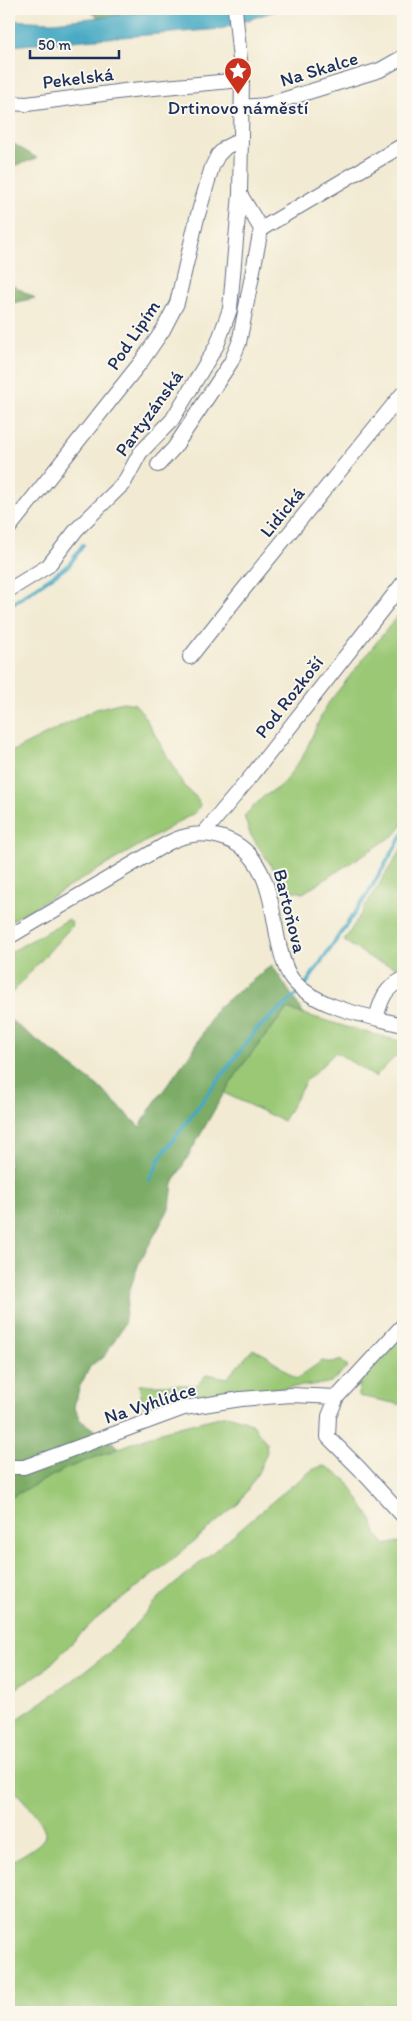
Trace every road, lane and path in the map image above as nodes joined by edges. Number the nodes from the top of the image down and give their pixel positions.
1 (235, 9) edge
2 (403, 57) edge
3 (242, 80) junction
4 (9, 103) edge
5 (242, 107) junction
6 (240, 140) junction
7 (403, 145) edge
8 (240, 194) junction
9 (261, 229) junction
10 (403, 393) edge
11 (158, 465) dead end
12 (9, 528) edge
13 (403, 583) edge
14 (9, 590) edge
15 (190, 657) dead end
16 (203, 834) junction
17 (9, 937) edge
18 (403, 979) edge
19 (376, 1018) junction
20 (403, 1025) edge
21 (403, 1325) edge
22 (337, 1397) junction
23 (9, 1467) edge
24 (403, 1516) edge

1 - 3 street
2 - 5 street, Na Skalce
3 - 4 street, Pekelská
3 - 5 street
5 - 6 street
6 - 8 street
6 - 12 street, Pod Lipím
7 - 9 street
8 - 9 street
8 - 14 street, Partyzánská
9 - 11 street, Partyzánská
10 - 15 street, Lidická
13 - 16 street, Pod Rozkoší
16 - 17 street, Bartoňova
16 - 19 street, Bartoňova
18 - 19 street
19 - 20 street, Bartoňova
21 - 22 street
22 - 23 street, Na Vyhlídce
22 - 24 street

